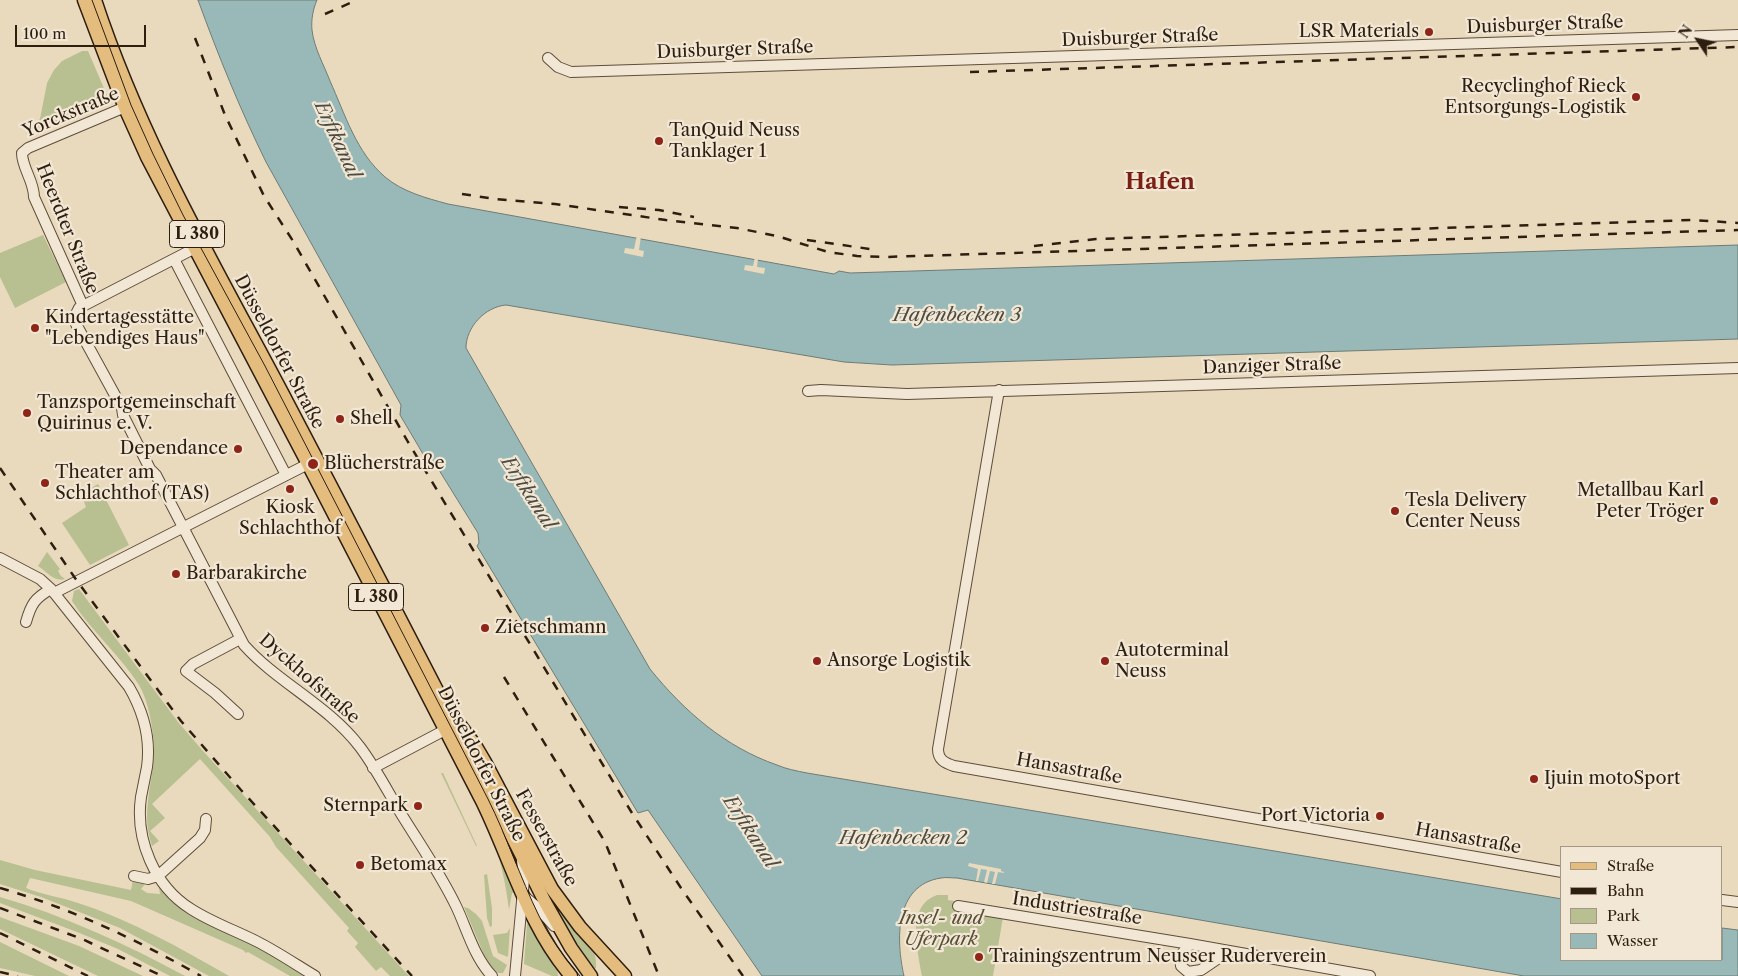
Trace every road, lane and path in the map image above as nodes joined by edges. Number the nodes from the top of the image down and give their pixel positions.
1 (84, 0) edge
2 (95, 0) edge
3 (1738, 35) edge
4 (548, 58) dead end
5 (129, 106) junction
6 (22, 153) joint
7 (198, 247) junction
8 (174, 259) junction
9 (83, 306) junction
10 (1738, 368) edge
11 (999, 390) junction
12 (808, 391) dead end
13 (312, 462) junction
14 (286, 475) junction
15 (183, 527) junction
16 (0, 558) edge
17 (53, 591) junction
18 (26, 622) dead end
19 (240, 639) junction
20 (446, 710) junction
21 (238, 714) dead end
22 (445, 730) junction
23 (373, 768) junction
24 (206, 819) dead end
25 (522, 858) junction
26 (1560, 872) edge
27 (134, 876) dead end
28 (158, 876) junction
29 (523, 895) junction
30 (1723, 900) edge
31 (1738, 902) edge
32 (958, 906) dead end
33 (1190, 944) junction
34 (571, 948) junction
35 (1229, 951) junction
36 (566, 973) edge
37 (314, 976) edge
38 (492, 976) edge
39 (515, 976) edge
40 (591, 976) edge
41 (625, 976) edge
42 (1370, 976) edge

1 - 5 main road, Düsseldorfer Straße / L 380
2 - 5 main road, Düsseldorfer Straße / L 380
3 - 4 street, Duisburger Straße
5 - 6 street, Yorckstraße
5 - 7 main road, Düsseldorfer Straße / L 380
6 - 9 street, Heerdter Straße
7 - 8 street
7 - 13 main road, Düsseldorfer Straße / L 380
8 - 9 street
8 - 14 street
9 - 15 street, Heerdter Straße
10 - 11 street, Danziger Straße
11 - 12 street, Danziger Straße
11 - 26 street, Hansastraße
13 - 14 street
13 - 20 main road, Düsseldorfer Straße / L 380
13 - 22 main road, Düsseldorfer Straße / L 380
14 - 15 street
15 - 17 street
15 - 19 street, Dyckhofstraße
16 - 17 street
17 - 18 street
17 - 28 street
19 - 21 street, Dyckhofstraße
19 - 23 street, Dyckhofstraße
20 - 25 main road, Düsseldorfer Straße / L 380
20 - 41 main road, Fesserstraße
22 - 23 street
22 - 29 main road, Düsseldorfer Straße / L 380
23 - 38 street, Dyckhofstraße
24 - 28 street
25 - 29 street
25 - 34 main road, Düsseldorfer Straße / L 380
27 - 28 street
28 - 37 street
29 - 34 street
29 - 36 main road, Düsseldorfer Straße / L 380
29 - 39 street
30 - 31 street
32 - 33 street, Industriestraße
33 - 35 street, Industriestraße
33 - 35 street
34 - 40 main road, Düsseldorfer Straße / L 380
35 - 42 street, Industriestraße

